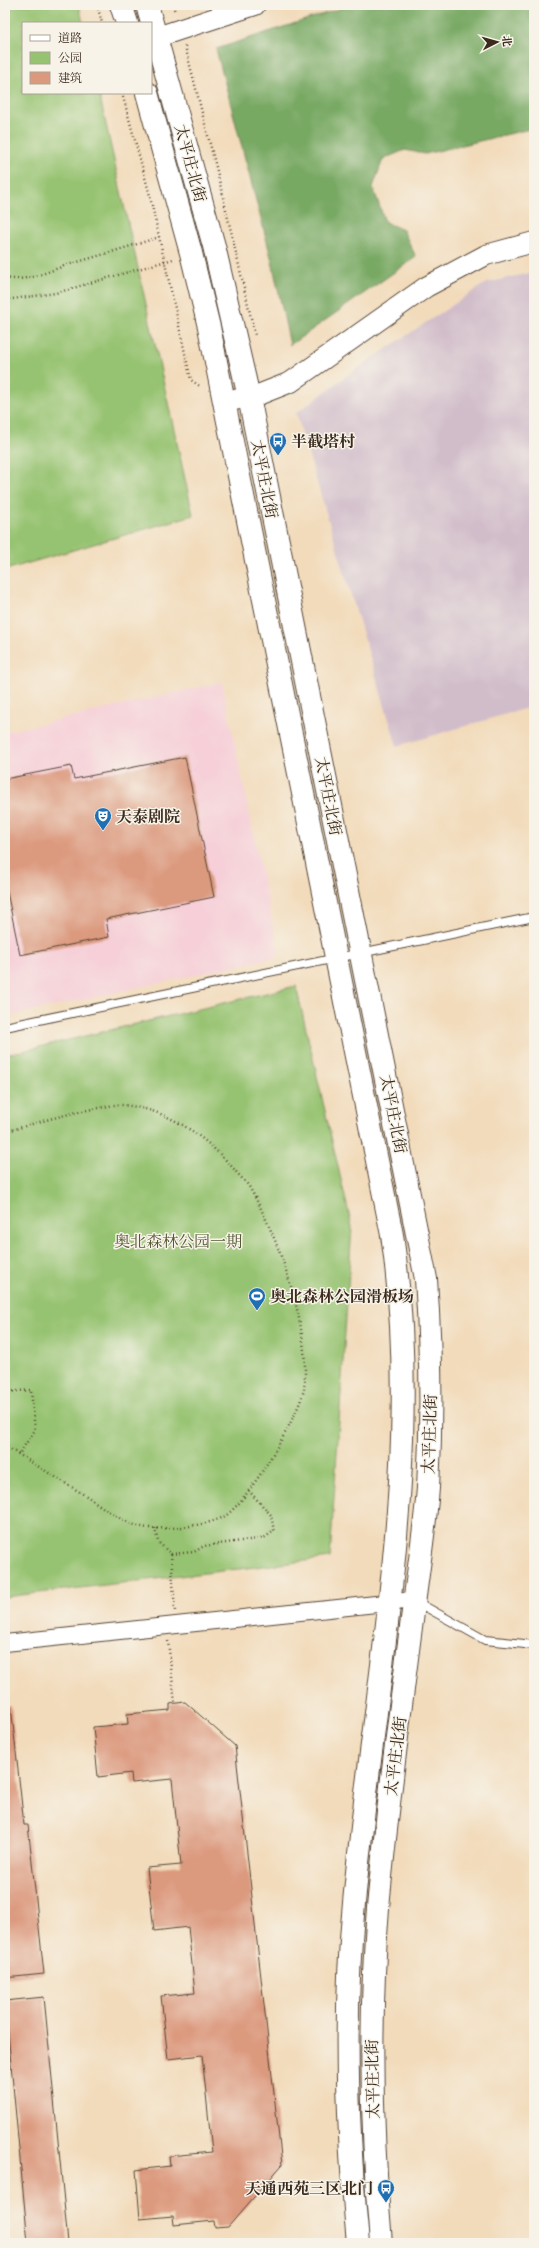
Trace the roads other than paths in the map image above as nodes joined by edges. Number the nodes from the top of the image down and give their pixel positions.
1 (121, 5) edge
2 (147, 5) edge
3 (255, 5) edge
4 (127, 22) edge
5 (151, 22) edge
6 (154, 38) edge
7 (147, 94) edge
8 (534, 242) edge
9 (249, 397) junction
10 (225, 402) junction
11 (534, 917) edge
12 (361, 953) junction
13 (337, 958) junction
14 (5, 1027) edge
15 (414, 1600) junction
16 (389, 1603) junction
17 (5, 1643) edge
18 (534, 1646) edge
19 (358, 2243) edge
20 (381, 2243) edge

1 - 4 main road
2 - 5 main road, 太平庄北街
3 - 6 street
6 - 9 main road, 太平庄北街
7 - 10 main road, 太平庄北街
8 - 9 street
9 - 10 street
9 - 12 main road, 太平庄北街
10 - 13 main road, 太平庄北街
11 - 12 lane
12 - 13 lane
12 - 15 main road, 太平庄北街
13 - 14 lane
13 - 16 main road, 太平庄北街
15 - 16 street
15 - 18 lane
15 - 20 main road, 太平庄北街
16 - 17 street
16 - 19 main road, 太平庄北街

